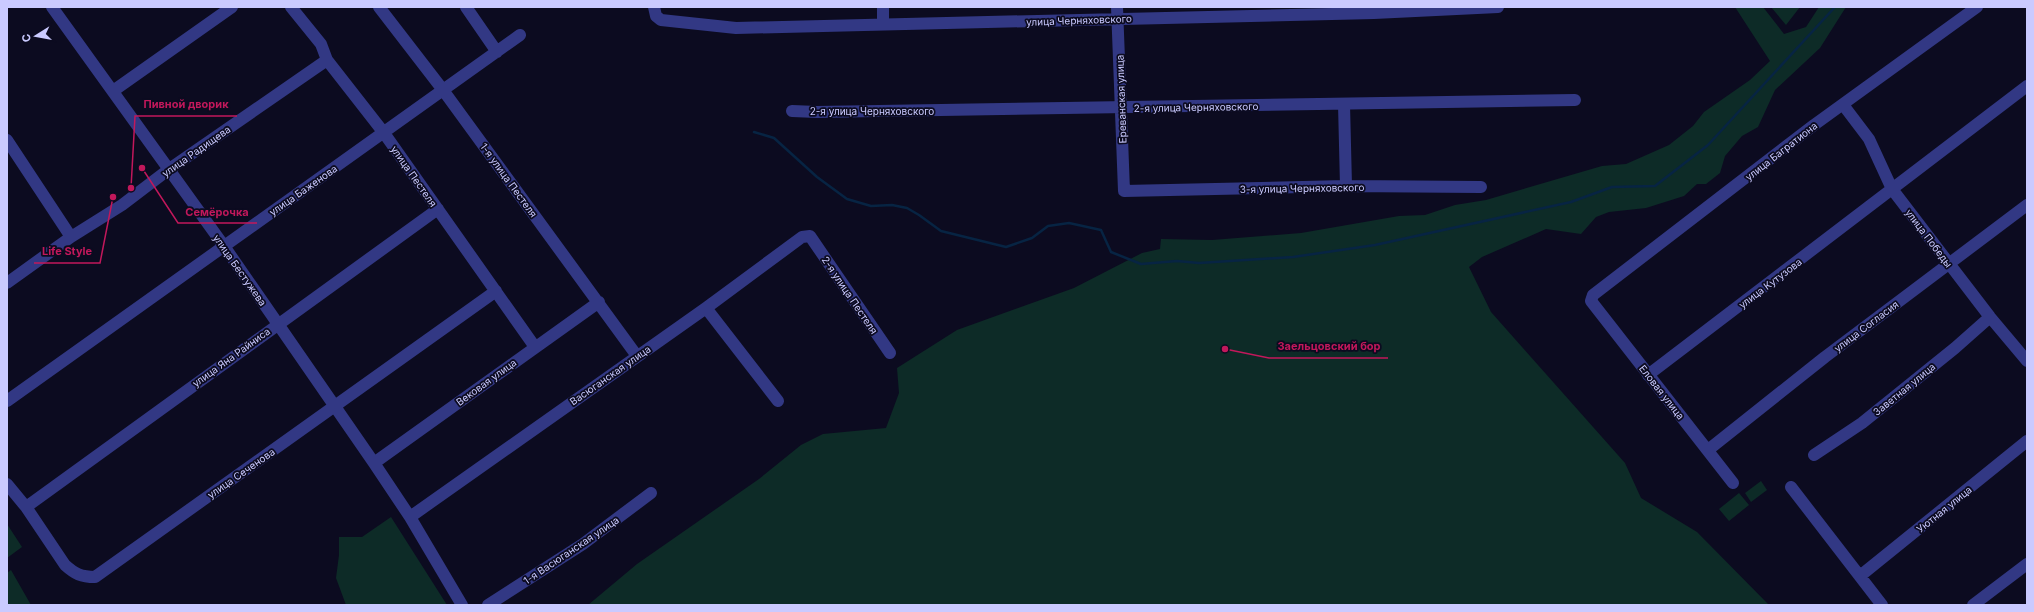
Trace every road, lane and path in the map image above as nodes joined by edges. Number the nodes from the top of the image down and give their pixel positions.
1 (52, 7) edge
2 (232, 7) edge
3 (291, 7) edge
4 (379, 7) edge
5 (466, 7) edge
6 (654, 7) edge
7 (884, 7) edge
8 (1498, 7) edge
9 (1977, 7) edge
10 (1314, 11) edge
11 (1118, 13) edge
12 (883, 24) junction
13 (520, 35) dead end
14 (497, 52) junction
15 (327, 60) junction
16 (2027, 86) edge
17 (443, 90) junction
18 (114, 92) junction
19 (1575, 100) dead end
20 (1344, 104) junction
21 (1844, 106) junction
22 (1121, 108) junction
23 (792, 111) dead end
24 (384, 133) junction
25 (7, 140) edge
26 (168, 170) junction
27 (1346, 186) junction
28 (1481, 187) dead end
29 (1892, 189) junction
30 (1124, 191) joint
31 (2027, 205) edge
32 (438, 209) junction
33 (810, 236) joint
34 (71, 237) junction
35 (224, 246) junction
36 (1948, 263) junction
37 (7, 284) edge
38 (496, 291) junction
39 (1591, 301) joint
40 (599, 302) junction
41 (706, 308) junction
42 (1990, 317) junction
43 (277, 324) junction
44 (535, 347) junction
45 (890, 353) dead end
46 (637, 356) junction
47 (2027, 361) edge
48 (1648, 375) junction
49 (7, 401) edge
50 (778, 401) dead end
51 (335, 406) junction
52 (2027, 441) edge
53 (1708, 450) junction
54 (1814, 455) dead end
55 (374, 463) junction
56 (1733, 483) dead end
57 (7, 484) edge
58 (1792, 487) dead end
59 (651, 493) dead end
60 (26, 507) junction
61 (410, 517) junction
62 (2027, 564) edge
63 (1860, 576) junction
64 (462, 605) edge
65 (488, 605) edge
66 (1882, 605) edge
67 (1973, 605) edge

1 - 18 street, улица Бестужева
2 - 18 street
3 - 15 street, улица Пестеля
4 - 17 street, 1-я улица Пестеля
5 - 14 street
6 - 12 street, улица Черняховского
7 - 12 street
8 - 10 street, улица Черняховского
9 - 21 street, улица Багратиона
10 - 11 street, улица Черняховского
11 - 12 street, улица Черняховского
11 - 22 street, Ереванская улица
13 - 14 street, улица Баженова
14 - 17 street, улица Баженова
15 - 24 street, улица Пестеля
15 - 26 street, улица Радищева
16 - 29 street, улица Кутузова
17 - 24 street, улица Баженова
17 - 40 street, 1-я улица Пестеля
18 - 26 street, улица Бестужева
19 - 20 street, 2-я улица Черняховского
20 - 22 street, 2-я улица Черняховского
20 - 27 street
21 - 29 street, улица Победы
21 - 39 street, улица Багратиона
22 - 23 street, 2-я улица Черняховского
22 - 30 street, Ереванская улица
24 - 32 street, улица Пестеля
24 - 35 street, улица Баженова
25 - 34 street
26 - 34 street, улица Радищева
26 - 35 street, улица Бестужева
27 - 28 street, 3-я улица Черняховского
27 - 30 street, 3-я улица Черняховского
29 - 36 street, улица Победы
29 - 48 street, улица Кутузова
31 - 36 street, улица Согласия
32 - 38 street, улица Пестеля
32 - 43 street, улица Яна Райниса
33 - 41 street, Васюганская улица
33 - 45 street, 2-я улица Пестеля
34 - 37 street, улица Радищева
35 - 43 street, улица Бестужева
35 - 49 street, улица Баженова
36 - 42 street, улица Победы
36 - 53 street, улица Согласия
38 - 44 street, улица Пестеля
38 - 51 street, улица Сеченова
39 - 48 street, Еловая улица
40 - 44 street, Вековая улица
40 - 46 street, 1-я улица Пестеля
41 - 46 street, Васюганская улица
41 - 50 street
42 - 47 street, улица Победы
42 - 54 street, Заветная улица
43 - 51 street, улица Бестужева
43 - 60 street, улица Яна Райниса
44 - 55 street, Вековая улица
46 - 61 street, Васюганская улица
48 - 53 street, Еловая улица
51 - 55 street, улица Бестужева
51 - 60 street, улица Сеченова
52 - 63 street, Уютная улица
53 - 56 street, Еловая улица
55 - 61 street, улица Бестужева
57 - 60 street, улица Сеченова
58 - 63 street
59 - 65 street, 1-я Васюганская улица
61 - 64 street, улица Бестужева
62 - 67 street
63 - 66 street

